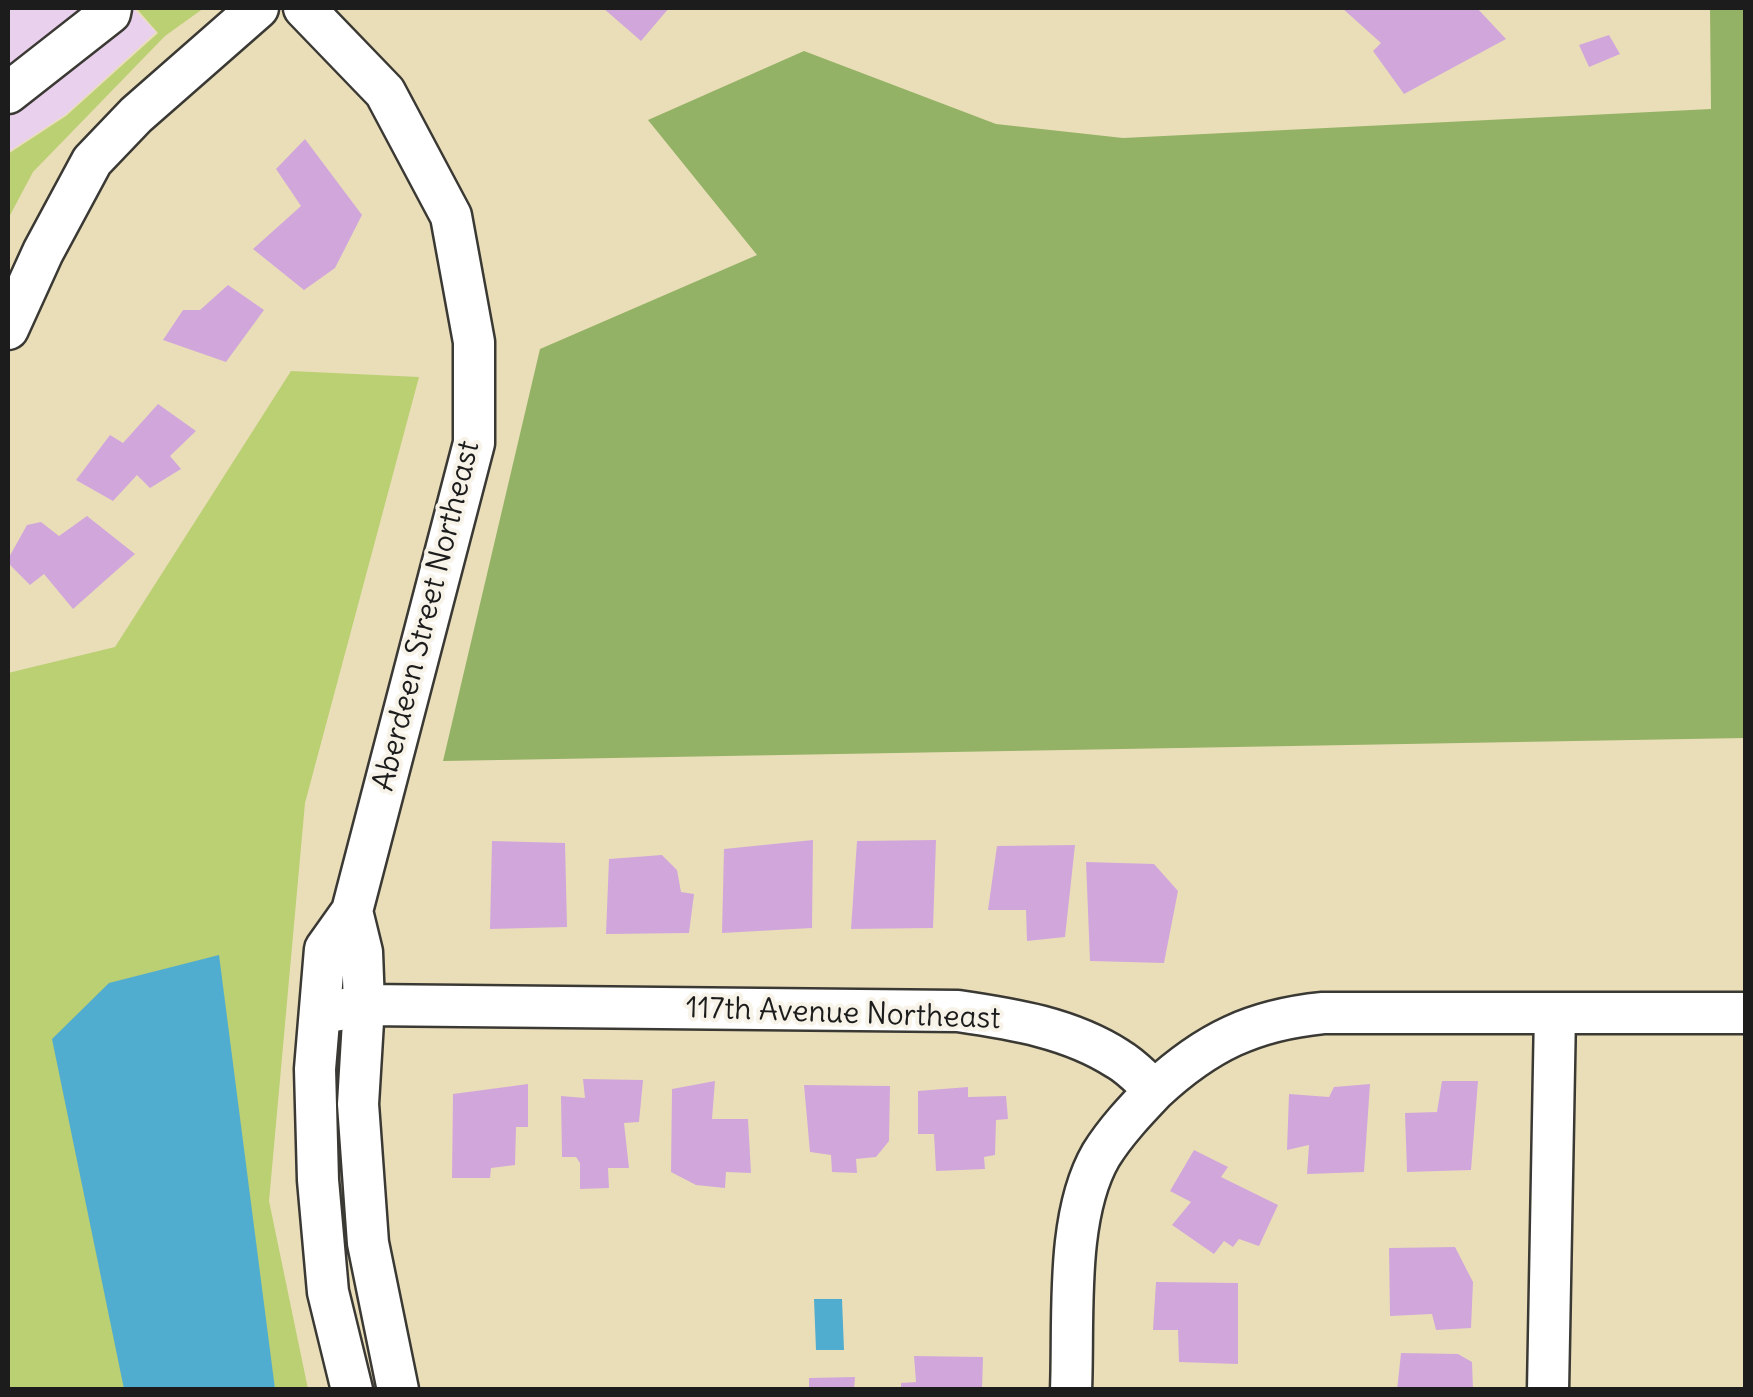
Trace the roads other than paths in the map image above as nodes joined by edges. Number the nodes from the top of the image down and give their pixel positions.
1 (111, 8) edge
2 (258, 8) edge
3 (304, 8) edge
4 (8, 93) edge
5 (8, 329) edge
6 (352, 911) junction
7 (364, 1006) junction
8 (1555, 1013) junction
9 (1746, 1013) edge
10 (320, 1014) junction
11 (1155, 1090) junction
12 (352, 1390) edge
13 (398, 1390) edge
14 (1071, 1390) edge
15 (1548, 1390) edge

1 - 4 street
2 - 5 street
3 - 6 street, Aberdeen Street Northeast
6 - 7 street, Aberdeen Street Northeast
6 - 10 street, Aberdeen Street Northeast
7 - 10 street, 117th Avenue Northeast
7 - 11 street, 117th Avenue Northeast
7 - 13 street, Aberdeen Street Northeast
8 - 9 street
8 - 11 street
8 - 15 street
10 - 12 street, Aberdeen Street Northeast
11 - 14 street

